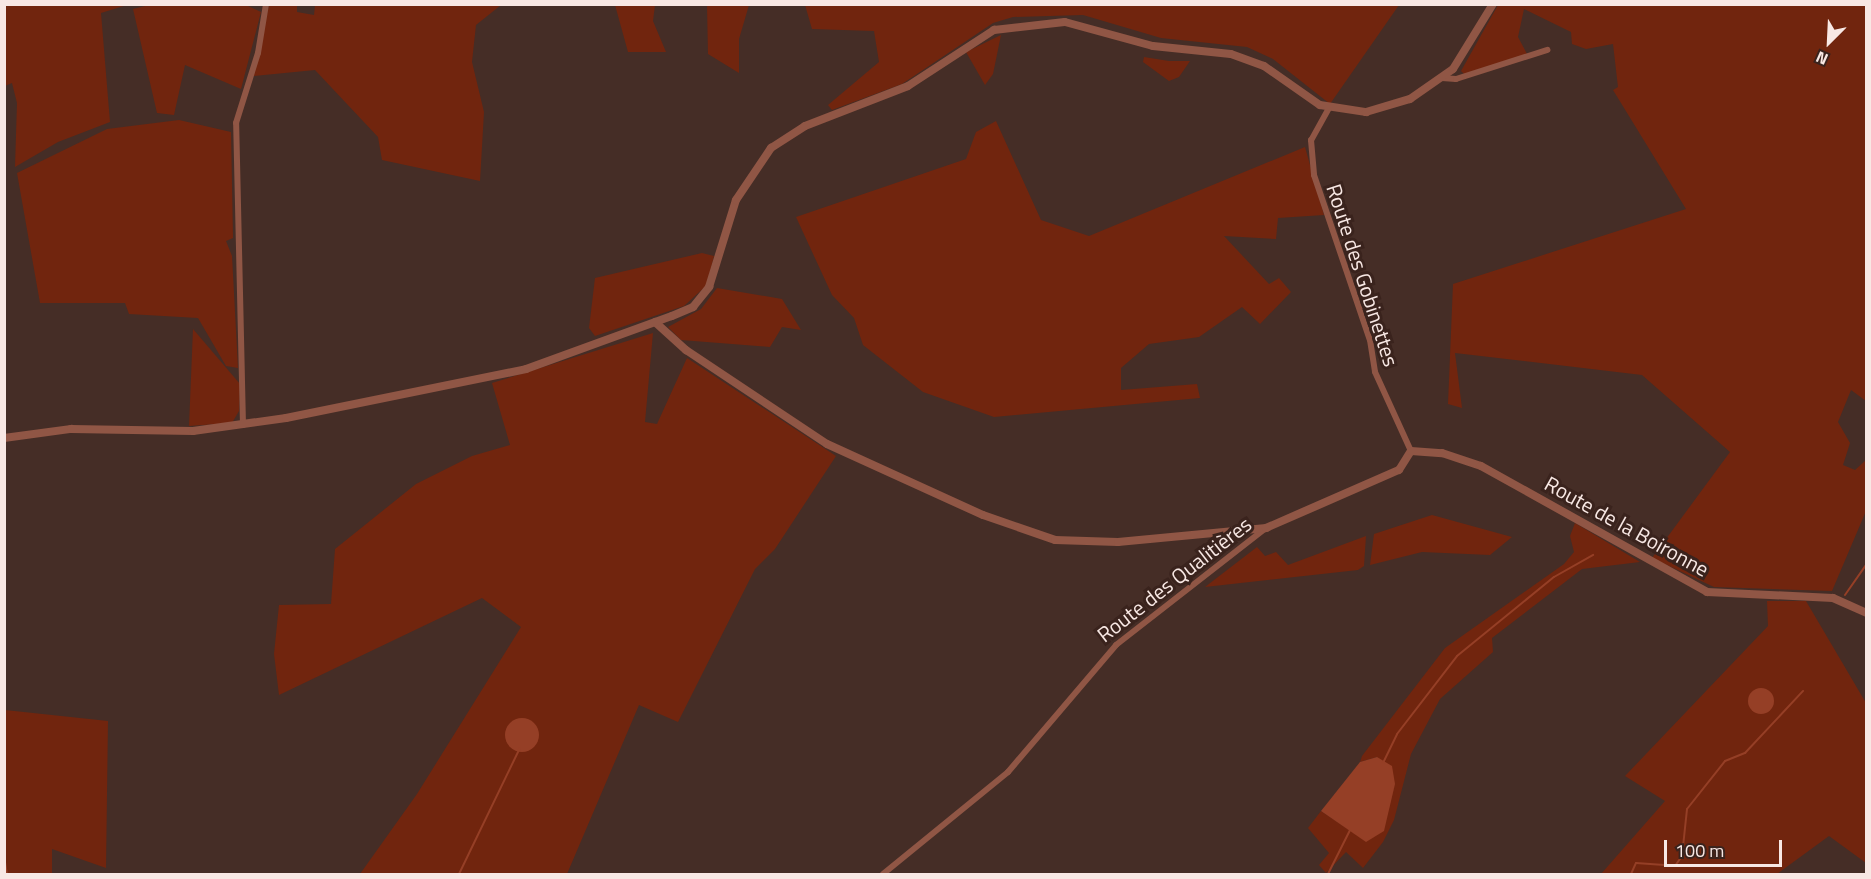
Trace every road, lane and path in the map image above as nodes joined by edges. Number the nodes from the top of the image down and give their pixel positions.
1 (266, 4) edge
2 (1493, 4) edge
3 (1547, 50) dead end
4 (1442, 78) junction
5 (1329, 108) junction
6 (655, 322) junction
7 (243, 425) junction
8 (4, 438) edge
9 (1411, 451) junction
10 (1266, 528) junction
11 (1866, 613) edge
12 (883, 874) edge

1 - 7 street
2 - 4 street
3 - 4 street
4 - 5 street
5 - 6 street
5 - 9 street, Route des Gobinettes
6 - 7 street
6 - 10 street
7 - 8 street
9 - 10 street, Route des Qualitières
9 - 11 street, Route de la Boironne
10 - 12 street, Route des Qualitières

